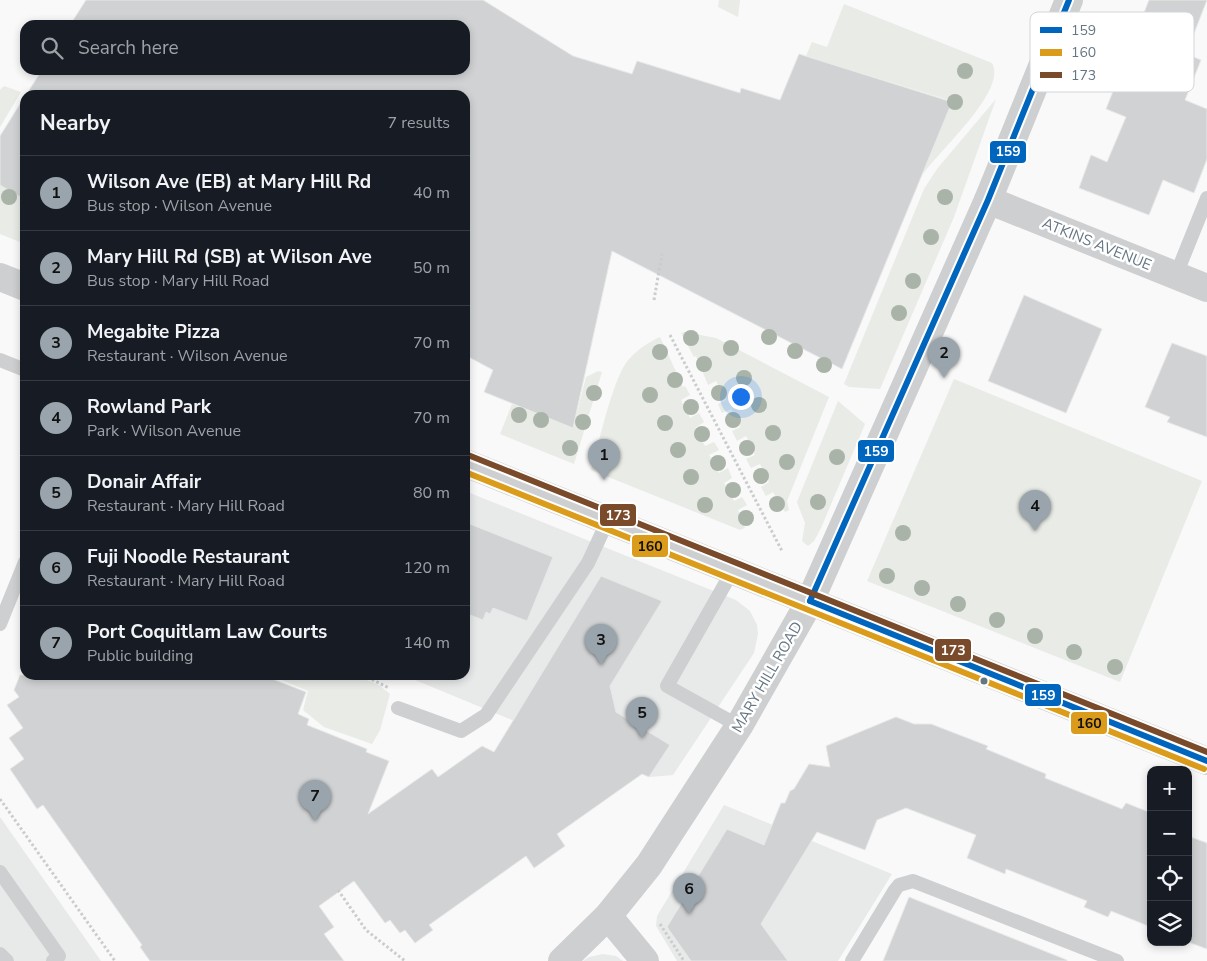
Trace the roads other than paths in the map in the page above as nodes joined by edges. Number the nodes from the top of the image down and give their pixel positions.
1 (1069, 0) edge
2 (1064, 12) edge
3 (1032, 92) edge
4 (1207, 198) edge
5 (988, 200) junction
6 (1176, 275) junction
7 (0, 277) edge
8 (20, 285) edge
9 (1207, 288) edge
10 (0, 360) edge
11 (20, 368) edge
12 (470, 465) edge
13 (608, 520) junction
14 (733, 570) junction
15 (20, 574) edge
16 (810, 601) junction
17 (0, 624) edge
18 (398, 708) road end
19 (739, 726) junction
20 (1207, 761) edge
21 (0, 872) edge
22 (608, 916) junction
23 (0, 954) edge
24 (6, 961) edge
25 (53, 961) edge
26 (562, 961) edge
27 (645, 961) edge
28 (852, 961) edge
29 (1117, 961) edge

1 - 2 street, MARY HILL ROAD
3 - 5 street, MARY HILL ROAD
4 - 6 lane
5 - 6 street, ATKINS AVENUE
5 - 16 street, MARY HILL ROAD
6 - 9 street, ATKINS AVENUE
7 - 8 street
10 - 11 lane
12 - 13 street
13 - 14 street
13 - 18 lane
14 - 16 street
14 - 19 lane
15 - 17 lane
16 - 19 street, MARY HILL ROAD
16 - 20 street
19 - 22 street, MARY HILL ROAD
21 - 25 lane
22 - 26 street, MARY HILL ROAD
22 - 27 street
23 - 24 lane
28 - 29 lane

